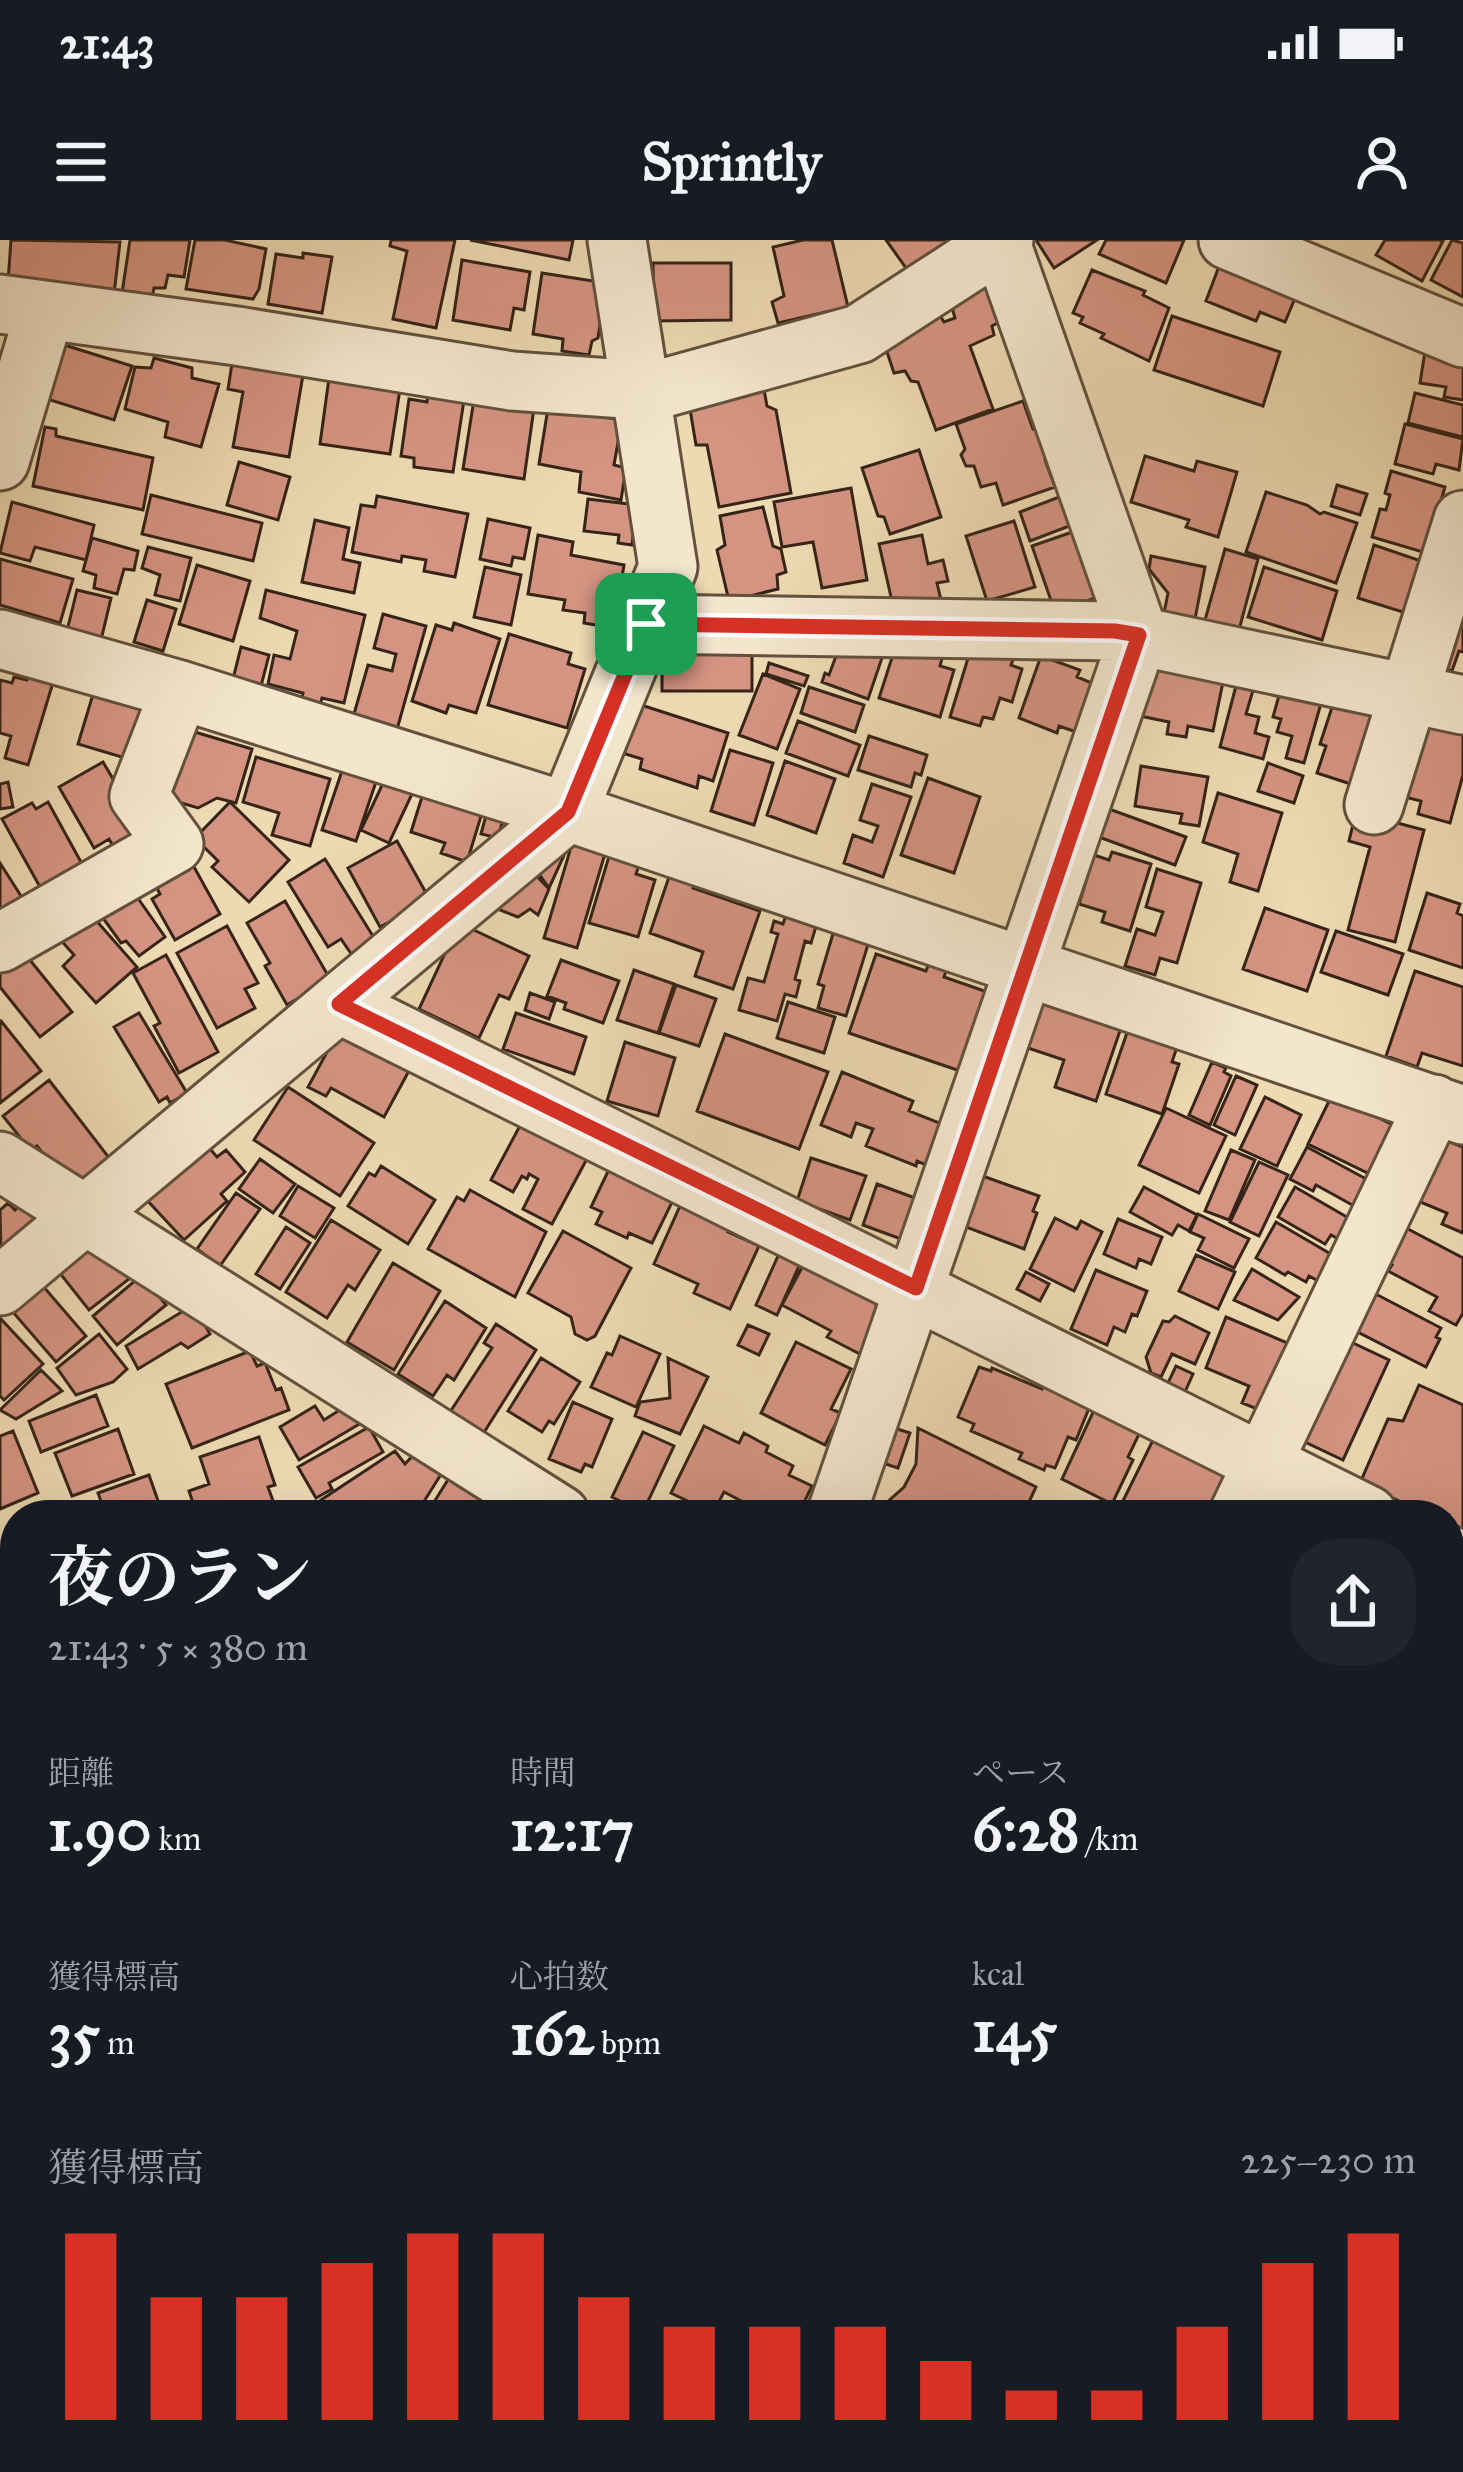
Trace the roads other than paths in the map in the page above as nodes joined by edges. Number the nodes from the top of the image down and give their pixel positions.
1 (617, 240) edge
2 (1228, 240) edge
3 (1002, 241) edge
4 (23, 308) edge
5 (1463, 338) edge
6 (642, 394) junction
7 (0, 461) edge
8 (1463, 520) edge
9 (646, 624) junction
10 (1139, 635) junction
11 (0, 639) edge
12 (180, 690) junction
13 (1436, 700) edge
14 (1374, 805) dead end
15 (568, 812) junction
16 (0, 943) edge
17 (1024, 966) junction
18 (339, 1004) junction
19 (1449, 1110) edge
20 (0, 1161) edge
21 (85, 1215) junction
22 (0, 1286) edge
23 (916, 1288) junction
24 (1263, 1464) junction
25 (536, 1500) edge
26 (841, 1500) edge
27 (1245, 1500) edge
28 (1337, 1500) edge

1 - 6 street
2 - 5 street
3 - 6 street
3 - 10 street
4 - 6 street
4 - 7 street
6 - 9 street
8 - 13 street
9 - 10 street
9 - 15 street
10 - 13 street
10 - 17 street
11 - 12 street
12 - 15 street
12 - 16 street
13 - 14 street
15 - 17 street
15 - 18 street
17 - 19 street
17 - 23 street
18 - 21 street
18 - 23 street
19 - 24 street
20 - 21 street
21 - 22 street
21 - 25 street
23 - 24 street
23 - 26 street
24 - 27 street
24 - 28 street

